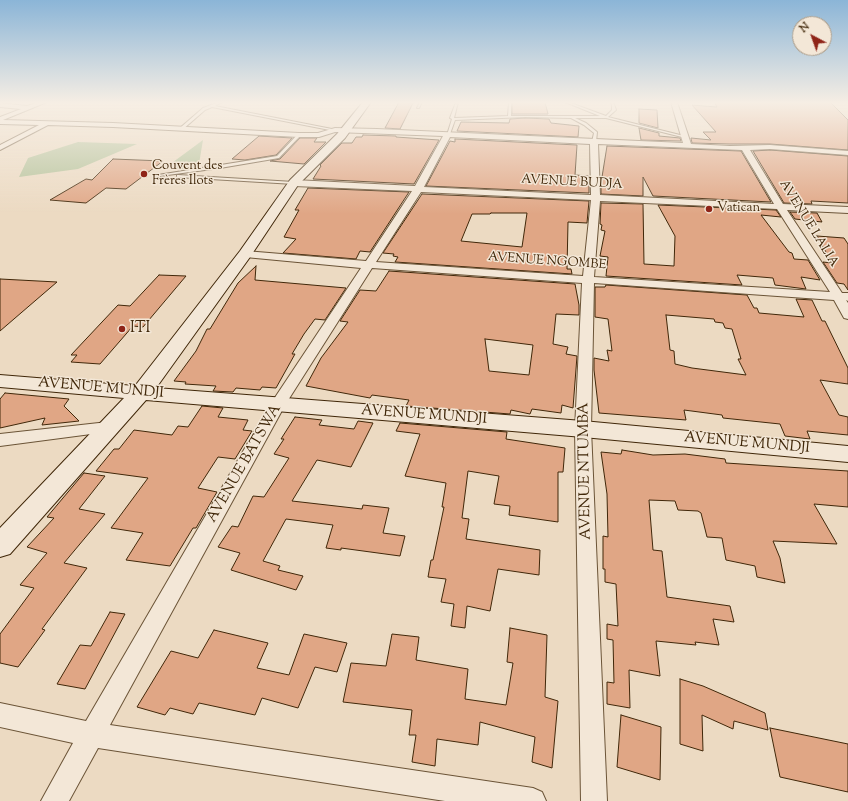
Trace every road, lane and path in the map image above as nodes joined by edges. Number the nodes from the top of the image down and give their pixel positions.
1 (16, 139) edge
2 (296, 139) edge
3 (333, 139) edge
4 (444, 139) edge
5 (569, 139) edge
6 (686, 139) edge
7 (695, 139) edge
8 (594, 142) junction
9 (688, 146) junction
10 (0, 148) edge
11 (730, 148) junction
12 (745, 148) junction
13 (848, 153) edge
14 (294, 183) junction
15 (418, 189) junction
16 (596, 197) junction
17 (780, 206) junction
18 (848, 210) edge
19 (244, 254) junction
20 (370, 265) junction
21 (588, 278) junction
22 (843, 296) edge
23 (848, 315) edge
24 (0, 381) edge
25 (141, 393) junction
26 (278, 405) junction
27 (108, 427) junction
28 (583, 429) junction
29 (0, 440) edge
30 (848, 454) edge
31 (0, 546) edge
32 (0, 715) edge
33 (92, 735) junction
34 (54, 801) edge
35 (533, 801) edge
36 (594, 801) edge

1 - 10 street
2 - 14 lane
3 - 14 street
4 - 15 street, AVENUE BATSWA
5 - 8 street
6 - 9 street
7 - 11 street
8 - 9 street
8 - 16 street, AVENUE NTUMBA
9 - 11 street
11 - 12 street
12 - 13 street
12 - 17 street, AVENUE LALIA
14 - 15 street, AVENUE BUDJA
14 - 19 street
15 - 16 street, AVENUE BUDJA
15 - 20 street, AVENUE BATSWA
16 - 17 street, AVENUE BUDJA
16 - 21 street, AVENUE NTUMBA
17 - 18 street, AVENUE BUDJA
17 - 22 street, AVENUE LALIA
19 - 20 street, AVENUE NGOMBE
19 - 25 street
20 - 21 street, AVENUE NGOMBE
20 - 26 street, AVENUE BATSWA
21 - 22 street, AVENUE NGOMBE
21 - 28 street, AVENUE NTUMBA
22 - 23 street, AVENUE LALIA
24 - 25 street, AVENUE MUNDJI
25 - 26 street, AVENUE MUNDJI
25 - 27 street
26 - 28 street, AVENUE MUNDJI
26 - 33 street, AVENUE BATSWA
27 - 29 street
27 - 31 street
28 - 30 street, AVENUE MUNDJI
28 - 36 street, AVENUE NTUMBA
32 - 33 street
33 - 34 street, AVENUE BATSWA
33 - 35 street

